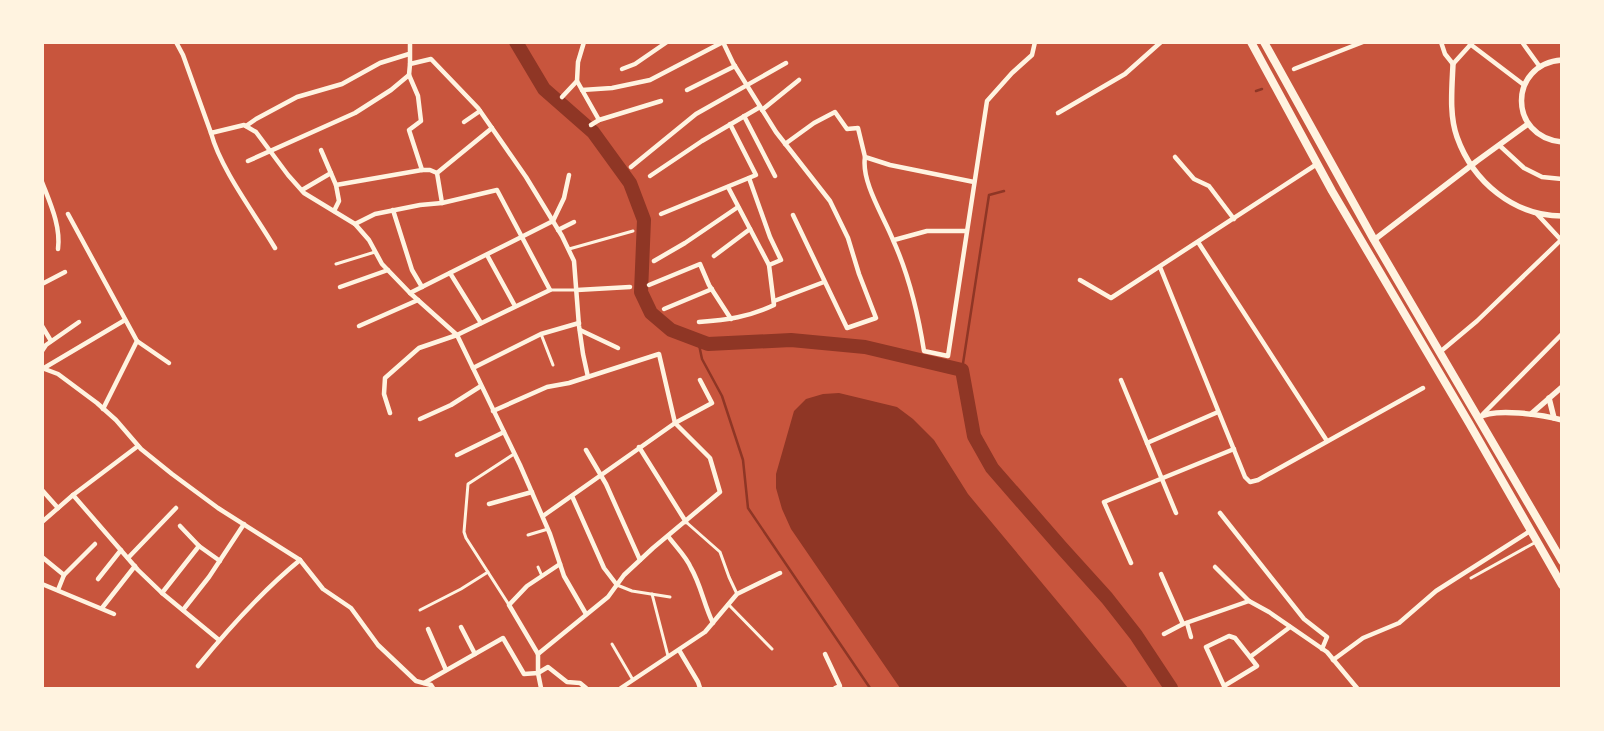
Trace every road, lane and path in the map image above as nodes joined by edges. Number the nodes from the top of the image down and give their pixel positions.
1 (176, 42) edge
2 (410, 42) edge
3 (584, 42) edge
4 (667, 42) edge
5 (1035, 42) edge
6 (1161, 42) edge
7 (1250, 42) edge
8 (1264, 42) edge
9 (1363, 42) edge
10 (1441, 42) edge
11 (1522, 42) edge
12 (1471, 43) edge
13 (660, 45) edge
14 (409, 54) junction
15 (1562, 60) edge
16 (786, 63) dead end
17 (410, 64) junction
18 (1453, 64) junction
19 (735, 66) junction
20 (1540, 67) junction
21 (622, 69) dead end
22 (1294, 69) dead end
23 (408, 75) junction
24 (799, 80) dead end
25 (577, 81) junction
26 (747, 85) junction
27 (1524, 85) junction
28 (582, 90) junction
29 (687, 90) dead end
30 (562, 96) dead end
31 (661, 101) dead end
32 (761, 109) junction
33 (480, 111) junction
34 (1058, 113) dead end
35 (744, 116) junction
36 (600, 120) junction
37 (464, 122) dead end
38 (730, 124) junction
39 (1528, 124) junction
40 (591, 125) dead end
41 (246, 126) junction
42 (492, 128) junction
43 (211, 133) junction
44 (1562, 142) edge
45 (785, 144) junction
46 (1499, 145) junction
47 (270, 150) junction
48 (321, 150) dead end
49 (865, 158) junction
50 (1175, 158) dead end
51 (248, 161) dead end
52 (1317, 164) junction
53 (1471, 165) junction
54 (632, 168) dead end
55 (422, 170) junction
56 (331, 173) junction
57 (437, 173) junction
58 (570, 175) dead end
59 (650, 176) dead end
60 (775, 176) dead end
61 (749, 178) junction
62 (1562, 179) edge
63 (42, 182) edge
64 (974, 182) junction
65 (336, 185) junction
66 (1344, 185) junction
67 (728, 187) junction
68 (302, 190) junction
69 (1332, 191) junction
70 (442, 203) junction
71 (738, 206) junction
72 (393, 210) junction
73 (334, 211) junction
74 (68, 214) dead end
75 (661, 214) dead end
76 (1537, 214) junction
77 (793, 215) dead end
78 (1562, 216) edge
79 (1234, 219) junction
80 (553, 221) junction
81 (574, 222) dead end
82 (356, 224) junction
83 (750, 229) junction
84 (558, 230) junction
85 (633, 231) dead end
86 (966, 231) junction
87 (522, 237) junction
88 (894, 240) junction
89 (1374, 240) junction
90 (1561, 240) edge
91 (1198, 242) junction
92 (1364, 246) junction
93 (275, 248) dead end
94 (58, 249) dead end
95 (569, 250) junction
96 (376, 252) junction
97 (486, 255) junction
98 (714, 256) dead end
99 (654, 261) dead end
100 (336, 264) dead end
101 (769, 265) junction
102 (1160, 267) junction
103 (388, 270) junction
104 (65, 272) dead end
105 (450, 273) junction
106 (1080, 280) dead end
107 (824, 282) junction
108 (42, 284) edge
109 (649, 285) dead end
110 (340, 287) dead end
111 (630, 287) dead end
112 (422, 288) junction
113 (712, 289) junction
114 (550, 290) junction
115 (577, 290) junction
116 (410, 293) junction
117 (418, 300) junction
118 (774, 301) junction
119 (515, 306) junction
120 (664, 310) dead end
121 (731, 319) junction
122 (125, 320) junction
123 (80, 322) dead end
124 (699, 322) dead end
125 (481, 323) junction
126 (579, 323) junction
127 (42, 326) edge
128 (359, 326) dead end
129 (580, 330) junction
130 (541, 334) junction
131 (1562, 334) edge
132 (457, 335) junction
133 (51, 341) junction
134 (137, 341) junction
135 (618, 348) dead end
136 (42, 351) edge
137 (1440, 352) junction
138 (169, 363) dead end
139 (553, 365) dead end
140 (43, 368) edge
141 (473, 368) junction
142 (588, 377) junction
143 (700, 380) dead end
144 (1121, 380) dead end
145 (481, 386) junction
146 (1562, 387) edge
147 (1423, 388) dead end
148 (1549, 398) junction
149 (103, 409) junction
150 (493, 411) junction
151 (1218, 412) junction
152 (390, 413) dead end
153 (1531, 414) junction
154 (1481, 416) junction
155 (420, 418) dead end
156 (1554, 418) junction
157 (1562, 420) edge
158 (674, 422) junction
159 (1469, 423) junction
160 (504, 432) junction
161 (1327, 441) junction
162 (1147, 442) junction
163 (138, 446) junction
164 (639, 447) junction
165 (1234, 449) junction
166 (586, 450) dead end
167 (515, 454) junction
168 (457, 455) dead end
169 (600, 474) junction
170 (1162, 478) junction
171 (42, 490) edge
172 (532, 492) junction
173 (73, 495) junction
174 (572, 496) junction
175 (489, 504) dead end
176 (58, 508) junction
177 (176, 508) dead end
178 (1176, 513) dead end
179 (1220, 513) dead end
180 (543, 516) junction
181 (42, 522) edge
182 (686, 522) junction
183 (244, 524) junction
184 (180, 526) dead end
185 (548, 529) junction
186 (1530, 531) junction
187 (528, 535) dead end
188 (668, 536) junction
189 (1536, 541) junction
190 (95, 544) dead end
191 (198, 546) junction
192 (121, 550) junction
193 (128, 558) junction
194 (44, 560) edge
195 (300, 560) junction
196 (640, 560) junction
197 (220, 561) junction
198 (1562, 561) edge
199 (1130, 563) dead end
200 (560, 564) junction
201 (135, 566) junction
202 (538, 567) dead end
203 (1215, 567) dead end
204 (488, 572) junction
205 (780, 573) dead end
206 (1161, 574) dead end
207 (64, 575) junction
208 (542, 576) junction
209 (1471, 578) dead end
210 (98, 579) dead end
211 (42, 584) edge
212 (617, 585) junction
213 (1562, 585) edge
214 (58, 590) junction
215 (162, 593) junction
216 (652, 594) junction
217 (737, 594) junction
218 (670, 597) dead end
219 (1249, 601) junction
220 (728, 604) junction
221 (509, 605) junction
222 (102, 608) junction
223 (183, 610) junction
224 (420, 610) dead end
225 (114, 614) dead end
226 (586, 614) junction
227 (713, 623) junction
228 (1185, 624) junction
229 (1290, 626) junction
230 (461, 627) dead end
231 (428, 629) dead end
232 (1164, 634) dead end
233 (1191, 637) dead end
234 (219, 640) junction
235 (612, 644) dead end
236 (772, 649) dead end
237 (1322, 649) junction
238 (679, 650) junction
239 (475, 654) junction
240 (538, 654) junction
241 (825, 654) dead end
242 (668, 657) junction
243 (1250, 657) junction
244 (1333, 660) junction
245 (198, 666) dead end
246 (446, 670) junction
247 (538, 673) junction
248 (633, 681) junction
249 (424, 683) junction
250 (433, 688) edge
251 (540, 688) edge
252 (586, 688) edge
253 (621, 688) edge
254 (700, 688) edge
255 (835, 688) edge
256 (1357, 688) edge

1 - 43 street
2 - 14 street
3 - 25 street
4 - 13 street
5 - 64 street
6 - 34 street
7 - 52 highway
8 - 66 highway
9 - 22 street
10 - 18 street
11 - 20 street
12 - 18 street
12 - 27 street
13 - 21 street
14 - 17 street
14 - 41 street
15 - 20 street
16 - 26 street
17 - 23 street
17 - 33 street
18 - 53 street
19 - 26 street
19 - 28 street
19 - 29 street
20 - 27 street
23 - 47 street
23 - 55 street
24 - 32 street
25 - 28 street
25 - 30 street
26 - 32 street
26 - 54 street
27 - 39 street
28 - 36 street
31 - 36 street
32 - 35 street
32 - 45 street
33 - 37 street
33 - 42 street
35 - 38 street
35 - 60 street
36 - 40 street
38 - 59 street
38 - 61 street
39 - 44 street
39 - 46 street
41 - 43 street
41 - 47 street
42 - 57 street
42 - 80 street
43 - 93 street
45 - 49 street
45 - 107 street
46 - 53 street
46 - 62 street
47 - 51 street
47 - 68 street
48 - 56 street
49 - 64 street
49 - 88 street
50 - 79 street
52 - 69 highway
52 - 79 street
53 - 76 street
53 - 89 street
55 - 57 street
55 - 65 street
56 - 65 street
56 - 68 street
57 - 70 street
58 - 80 street
61 - 67 street
61 - 101 street
63 - 94 street
64 - 86 street
65 - 73 street
66 - 69 highway
66 - 89 highway
67 - 71 street
67 - 75 street
68 - 73 street
69 - 92 highway
70 - 72 street
70 - 87 street
71 - 83 street
71 - 99 street
72 - 82 street
72 - 112 street
73 - 82 street
74 - 122 street
76 - 78 street
76 - 90 street
77 - 107 street
79 - 91 street
80 - 84 street
80 - 87 street
81 - 84 street
82 - 96 street
83 - 98 street
83 - 101 street
84 - 95 street
85 - 95 street
86 - 88 street
86 - 88 street
87 - 97 street
87 - 114 street
89 - 92 highway
89 - 137 highway
90 - 137 street
91 - 102 street
91 - 161 street
92 - 159 highway
95 - 115 street
96 - 100 street
96 - 103 street
97 - 105 street
97 - 119 street
101 - 118 street
102 - 106 street
102 - 151 street
103 - 110 street
103 - 116 street
104 - 108 street
105 - 112 street
105 - 125 street
107 - 118 street
109 - 113 street
111 - 115 street
112 - 116 street
113 - 120 street
113 - 121 street
114 - 115 street
114 - 119 street
115 - 126 street
116 - 117 street
117 - 128 street
117 - 132 street
118 - 121 street
119 - 125 street
121 - 124 street
122 - 134 street
122 - 140 street
123 - 133 street
125 - 132 street
126 - 129 street
126 - 130 street
127 - 133 street
129 - 135 street
129 - 142 street
130 - 139 street
130 - 141 street
131 - 154 street
132 - 141 street
132 - 152 street
133 - 136 street
134 - 138 street
134 - 149 street
137 - 154 highway
140 - 149 street
141 - 145 street
142 - 150 street
142 - 158 street
143 - 158 street
144 - 162 street
145 - 150 street
145 - 155 street
146 - 148 street
147 - 161 street
148 - 153 street
148 - 156 street
149 - 163 street
150 - 160 street
151 - 162 street
151 - 165 street
153 - 154 street
153 - 156 street
154 - 159 highway
154 - 198 highway
156 - 157 street
158 - 164 street
158 - 182 street
159 - 186 highway
160 - 167 street
160 - 168 street
161 - 165 street
162 - 170 street
163 - 173 street
163 - 183 street
164 - 169 street
164 - 182 street
165 - 170 street
166 - 169 street
167 - 172 street
167 - 204 street
169 - 174 street
169 - 196 street
170 - 178 street
170 - 199 street
171 - 176 street
172 - 175 street
172 - 180 street
173 - 176 street
173 - 192 street
174 - 180 street
174 - 212 street
176 - 181 street
177 - 193 street
179 - 237 street
180 - 185 street
182 - 188 street
182 - 217 street
183 - 195 street
183 - 197 street
184 - 191 street
185 - 187 street
185 - 200 street
186 - 189 highway
186 - 244 street
188 - 196 street
188 - 227 street
189 - 209 street
189 - 213 highway
190 - 207 street
191 - 197 street
191 - 215 street
192 - 193 street
192 - 210 street
193 - 201 street
194 - 207 street
195 - 234 street
195 - 249 street
196 - 212 street
197 - 223 street
200 - 208 street
200 - 226 street
201 - 215 street
201 - 222 street
202 - 208 street
203 - 219 street
204 - 221 street
204 - 224 street
205 - 217 street
206 - 228 street
207 - 214 street
208 - 221 street
211 - 214 street
212 - 216 street
212 - 226 street
214 - 222 street
215 - 223 street
216 - 218 street
216 - 242 street
217 - 220 street
219 - 228 street
219 - 229 street
220 - 227 street
220 - 236 street
221 - 240 street
222 - 225 street
223 - 234 street
226 - 240 street
227 - 238 street
228 - 232 street
228 - 233 street
229 - 237 street
229 - 243 street
230 - 239 street
231 - 246 street
234 - 245 street
235 - 248 street
237 - 244 street
238 - 242 street
238 - 254 street
239 - 246 street
239 - 247 street
240 - 247 street
241 - 255 street
242 - 248 street
243 - 243 street
244 - 256 street
246 - 249 street
247 - 251 street
247 - 252 street
248 - 253 street
249 - 250 street

